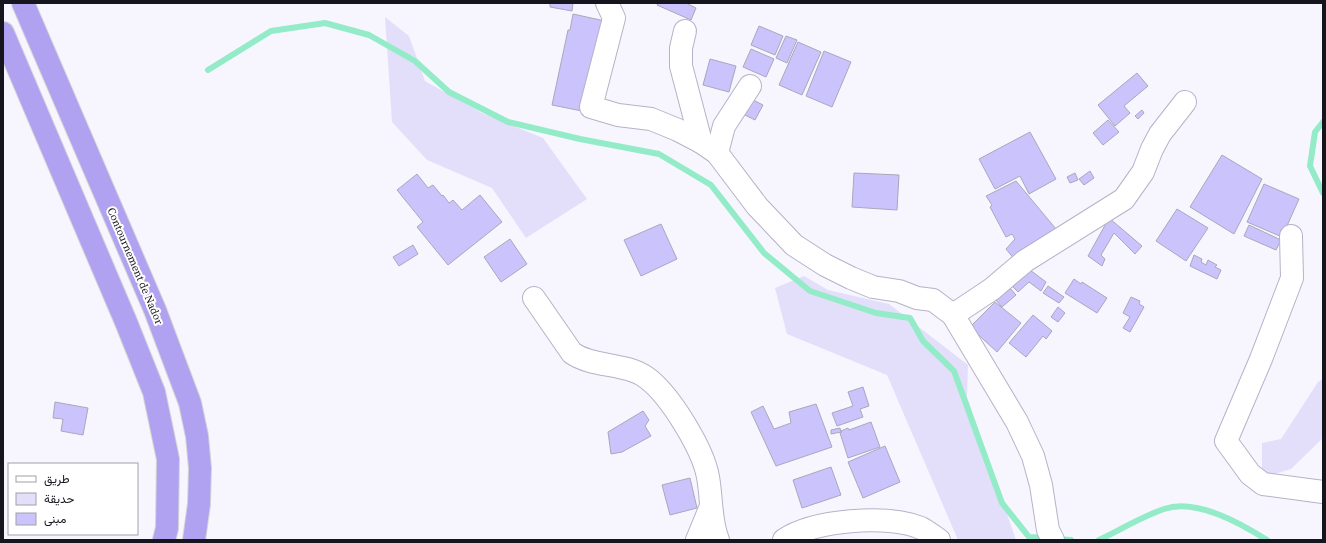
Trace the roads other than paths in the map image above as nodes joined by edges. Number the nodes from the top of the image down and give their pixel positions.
1 (23, 3) edge
2 (607, 3) edge
3 (685, 31) dead end
4 (3, 33) edge
5 (750, 86) dead end
6 (1185, 102) dead end
7 (709, 148) junction
8 (1291, 236) dead end
9 (534, 298) dead end
10 (953, 315) junction
11 (1323, 492) edge
12 (712, 503) junction
13 (1051, 535) edge
14 (164, 540) edge
15 (194, 540) edge
16 (697, 540) edge
17 (718, 540) edge
18 (784, 540) edge
19 (939, 540) edge

1 - 15 highway, Contournement de Nador
2 - 7 street
3 - 7 street
4 - 14 highway
5 - 7 street
6 - 10 street
7 - 10 street
8 - 11 street
9 - 12 street
10 - 13 street
12 - 16 street
12 - 17 street
18 - 19 street

